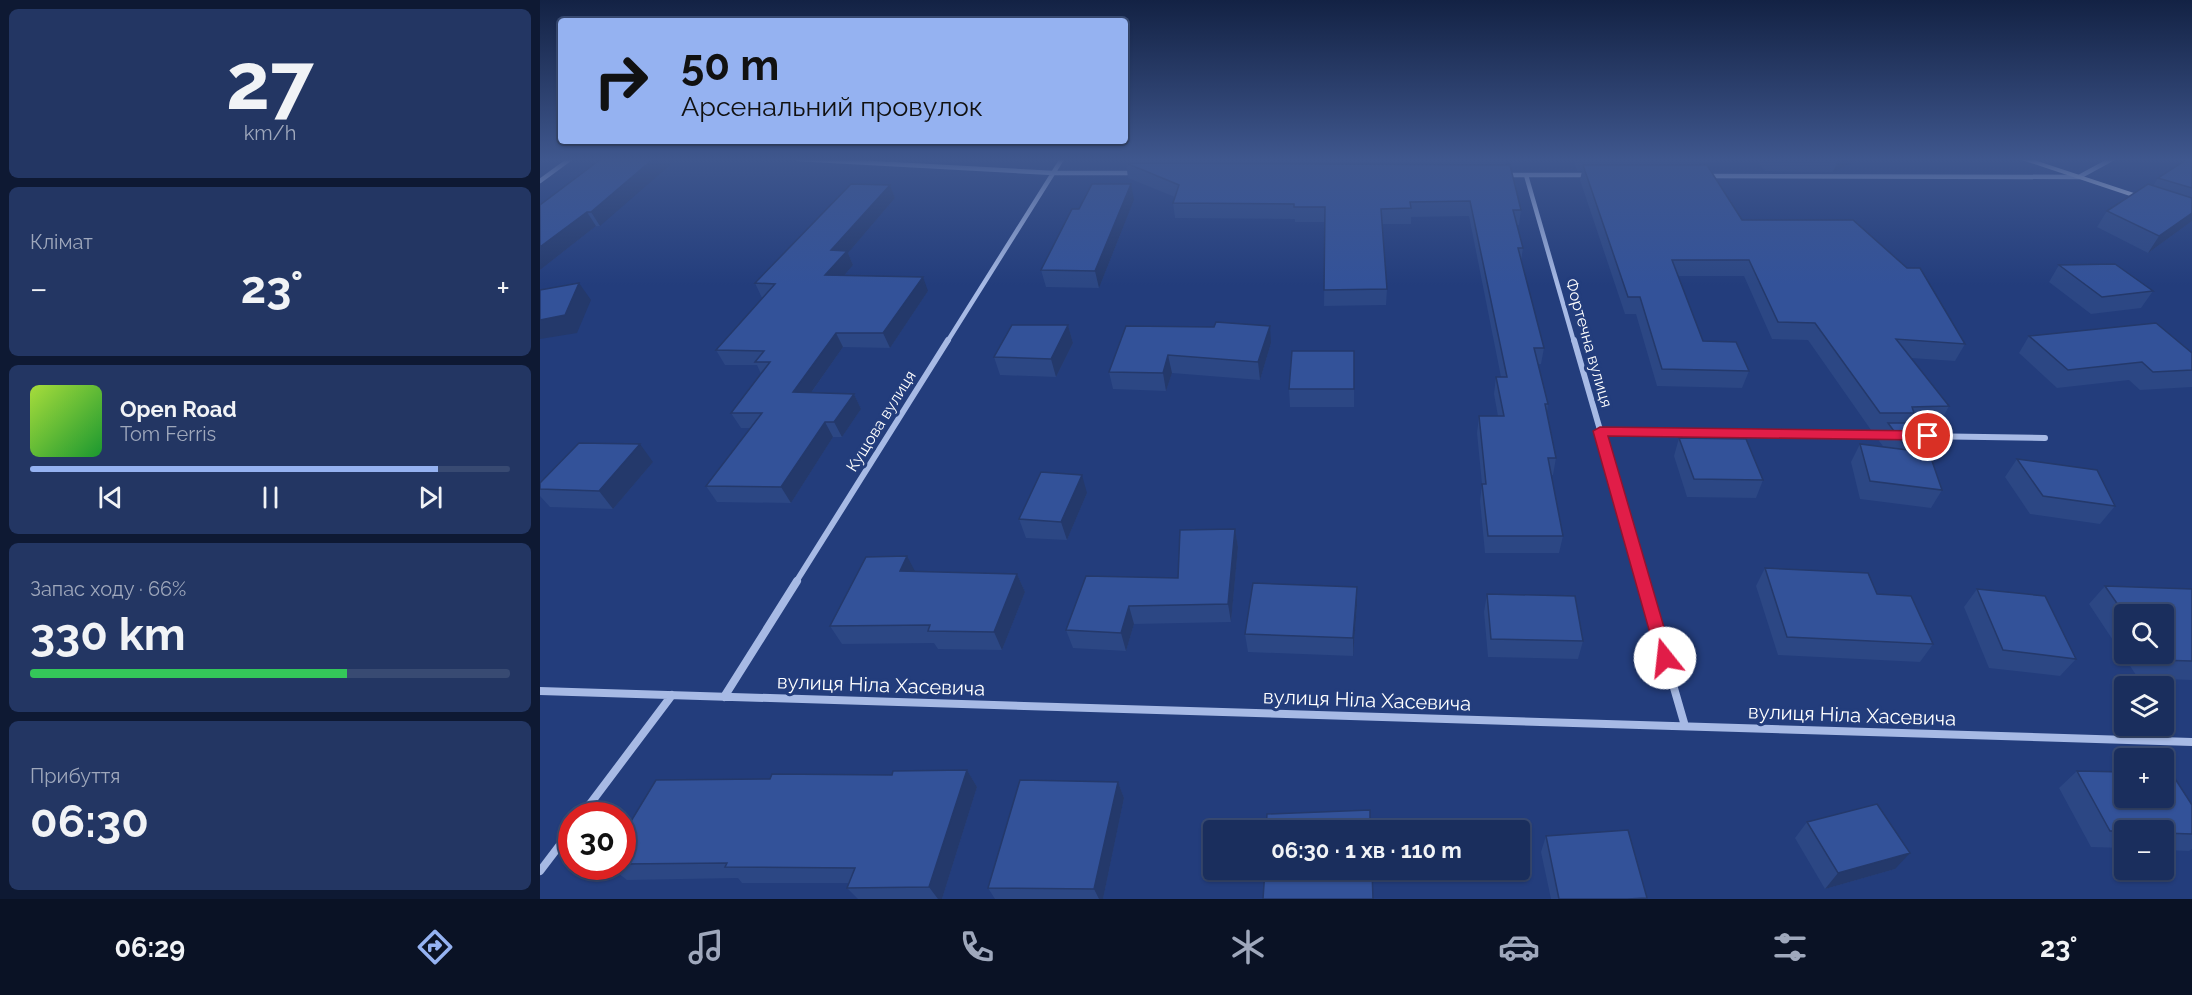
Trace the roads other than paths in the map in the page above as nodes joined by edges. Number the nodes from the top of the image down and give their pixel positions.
1 (1035, 201) edge
2 (1534, 201) edge
3 (2155, 201) edge
4 (2158, 202) edge
5 (1600, 431) junction
6 (1893, 435) edge
7 (1904, 436) edge
8 (2045, 438) dead end
9 (540, 692) edge
10 (672, 695) junction
11 (724, 697) junction
12 (1684, 726) junction
13 (2192, 742) edge
14 (592, 802) edge
15 (558, 847) edge
16 (540, 871) edge

1 - 11 street, Кущова вулиця
2 - 5 street, Фортечна вулиця
3 - 4 street
5 - 6 street
5 - 12 street, Фортечна вулиця
7 - 8 street
9 - 10 street, вулиця Ніла Хасевича
10 - 11 street, вулиця Ніла Хасевича
10 - 14 street
11 - 12 street, вулиця Ніла Хасевича
12 - 13 street, вулиця Ніла Хасевича
15 - 16 street

